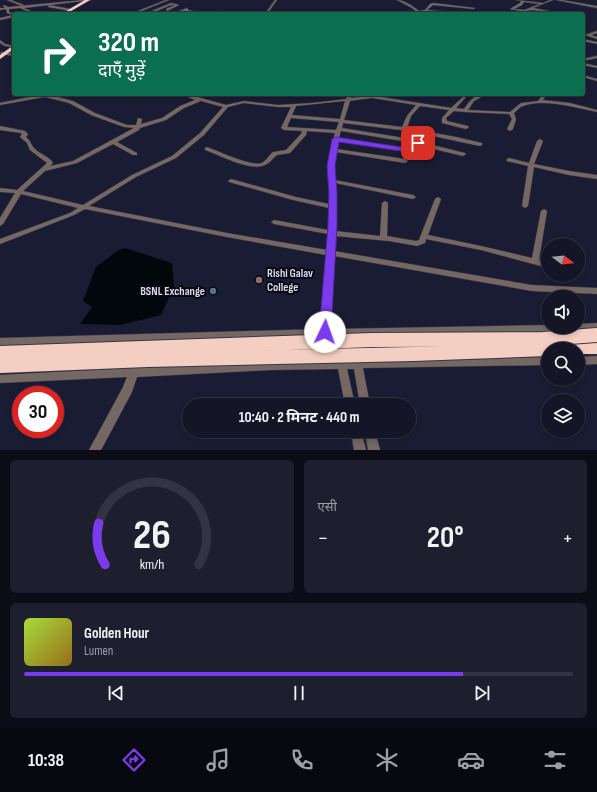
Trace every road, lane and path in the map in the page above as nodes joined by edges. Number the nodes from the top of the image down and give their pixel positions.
1 (8, 0) edge
2 (22, 0) edge
3 (89, 0) edge
4 (168, 0) edge
5 (276, 0) edge
6 (398, 0) edge
7 (517, 0) edge
8 (551, 0) edge
9 (558, 0) edge
10 (588, 0) edge
11 (50, 1) edge
12 (523, 1) edge
13 (543, 1) edge
14 (566, 1) edge
15 (57, 2) edge
16 (575, 3) junction
17 (43, 4) junction
18 (0, 5) edge
19 (26, 6) junction
20 (20, 7) junction
21 (429, 7) junction
22 (187, 8) dead end
23 (474, 8) dead end
24 (597, 8) edge
25 (0, 9) edge
26 (143, 9) junction
27 (531, 9) junction
28 (7, 10) junction
29 (71, 10) junction
30 (167, 10) dead end
31 (183, 10) junction
32 (426, 10) junction
33 (468, 10) dead end
34 (526, 11) junction
35 (30, 12) edge
36 (67, 12) edge
37 (69, 12) edge
38 (136, 12) edge
39 (150, 12) edge
40 (155, 12) edge
41 (178, 12) edge
42 (197, 12) edge
43 (267, 12) edge
44 (419, 12) edge
45 (423, 12) edge
46 (449, 12) edge
47 (530, 12) edge
48 (550, 12) edge
49 (0, 13) edge
50 (12, 14) edge
51 (12, 16) edge
52 (0, 19) edge
53 (597, 32) edge
54 (597, 38) edge
55 (0, 40) edge
56 (585, 40) edge
57 (597, 43) edge
58 (12, 46) edge
59 (12, 47) edge
60 (2, 54) edge
61 (12, 55) edge
62 (597, 57) edge
63 (585, 60) edge
64 (585, 65) edge
65 (597, 68) edge
66 (585, 77) edge
67 (597, 81) edge
68 (44, 96) edge
69 (52, 96) edge
70 (188, 96) edge
71 (360, 96) edge
72 (378, 96) edge
73 (465, 96) dead end
74 (480, 96) edge
75 (544, 96) edge
76 (347, 97) edge
77 (199, 100) junction
78 (539, 102) junction
79 (0, 104) edge
80 (294, 105) junction
81 (418, 105) junction
82 (226, 106) junction
83 (452, 110) junction
84 (465, 111) junction
85 (511, 112) junction
86 (597, 112) edge
87 (288, 116) junction
88 (140, 119) dead end
89 (342, 120) junction
90 (137, 127) junction
91 (466, 127) dead end
92 (0, 128) edge
93 (404, 128) junction
94 (510, 128) dead end
95 (305, 130) junction
96 (337, 133) junction
97 (540, 141) dead end
98 (113, 142) junction
99 (417, 142) junction
100 (480, 144) dead end
101 (207, 149) dead end
102 (333, 150) junction
103 (135, 154) dead end
104 (464, 154) dead end
105 (509, 160) dead end
106 (406, 161) dead end
107 (531, 164) junction
108 (44, 169) junction
109 (597, 177) edge
110 (333, 180) junction
111 (231, 181) dead end
112 (21, 188) junction
113 (0, 190) edge
114 (413, 197) dead end
115 (438, 199) dead end
116 (385, 203) dead end
117 (84, 206) junction
118 (525, 206) dead end
119 (333, 207) junction
120 (544, 211) dead end
121 (274, 222) dead end
122 (0, 224) edge
123 (332, 233) junction
124 (424, 236) junction
125 (383, 238) junction
126 (0, 242) edge
127 (331, 253) junction
128 (535, 261) junction
129 (541, 263) edge
130 (597, 291) edge
131 (597, 327) edge
132 (325, 332) junction
133 (597, 336) edge
134 (0, 342) edge
135 (585, 348) edge
136 (597, 348) edge
137 (541, 349) edge
138 (0, 352) edge
139 (597, 360) edge
140 (585, 361) edge
141 (541, 362) edge
142 (342, 365) junction
143 (358, 365) junction
144 (0, 366) edge
145 (134, 372) junction
146 (0, 379) edge
147 (349, 398) edge
148 (365, 398) edge
149 (357, 438) edge
150 (371, 438) edge
151 (95, 450) edge
152 (360, 450) edge
153 (374, 450) edge

1 - 19 street
2 - 17 street
3 - 15 street
3 - 29 highway
3 - 37 highway
4 - 26 street
5 - 43 street
6 - 44 street
7 - 12 street
8 - 13 street
9 - 14 street
10 - 16 street
11 - 15 street
12 - 13 street
12 - 34 street
13 - 27 street
14 - 16 street
15 - 17 street
16 - 24 street
17 - 19 street
17 - 29 street
18 - 28 street
19 - 20 street
20 - 28 street
20 - 35 street
21 - 23 street
21 - 32 street
21 - 33 street
22 - 31 street
25 - 28 street
26 - 38 street
26 - 39 street
27 - 34 street
27 - 48 street
28 - 49 street
28 - 50 street
29 - 36 highway
30 - 40 street
31 - 41 street
31 - 42 street
32 - 45 street
32 - 46 street
34 - 47 street
51 - 52 street
53 - 54 street
55 - 58 street
56 - 57 street
59 - 60 highway
60 - 61 street
62 - 63 street
64 - 65 street
66 - 67 street
68 - 79 street
69 - 90 street
70 - 77 street
71 - 76 street
72 - 81 street
73 - 83 street
74 - 84 street
75 - 78 street
76 - 80 street
76 - 89 street
77 - 82 street
77 - 90 street
78 - 85 street
78 - 86 street
80 - 82 street
80 - 87 street
81 - 83 street
81 - 93 street
82 - 117 street
83 - 84 street
83 - 91 street
84 - 85 street
85 - 94 street
87 - 89 street
87 - 95 street
88 - 90 street
89 - 93 street
89 - 96 street
90 - 98 street
92 - 108 street
93 - 100 street
95 - 96 street
95 - 101 street
96 - 99 street
96 - 99 street
96 - 102 street
97 - 107 street
98 - 103 street
98 - 108 street
99 - 104 street
102 - 106 street
102 - 110 street
105 - 107 street
107 - 109 street
107 - 118 street
108 - 112 street
110 - 114 street
110 - 119 street
111 - 119 street
112 - 113 street
112 - 117 street
112 - 122 street
115 - 124 street
116 - 125 street
117 - 126 street
117 - 127 street
119 - 123 street
120 - 128 street
121 - 123 street
123 - 125 street
123 - 127 street
124 - 125 street
124 - 128 street
127 - 130 street
127 - 132 street
128 - 129 street
131 - 132 street
132 - 134 street
132 - 142 street
133 - 138 highway, bridge
135 - 136 highway
137 - 144 highway, bridge
139 - 140 street
141 - 143 street
142 - 143 street
142 - 145 street
142 - 147 street
143 - 148 street
145 - 146 street
145 - 151 street
149 - 152 street
150 - 153 street

